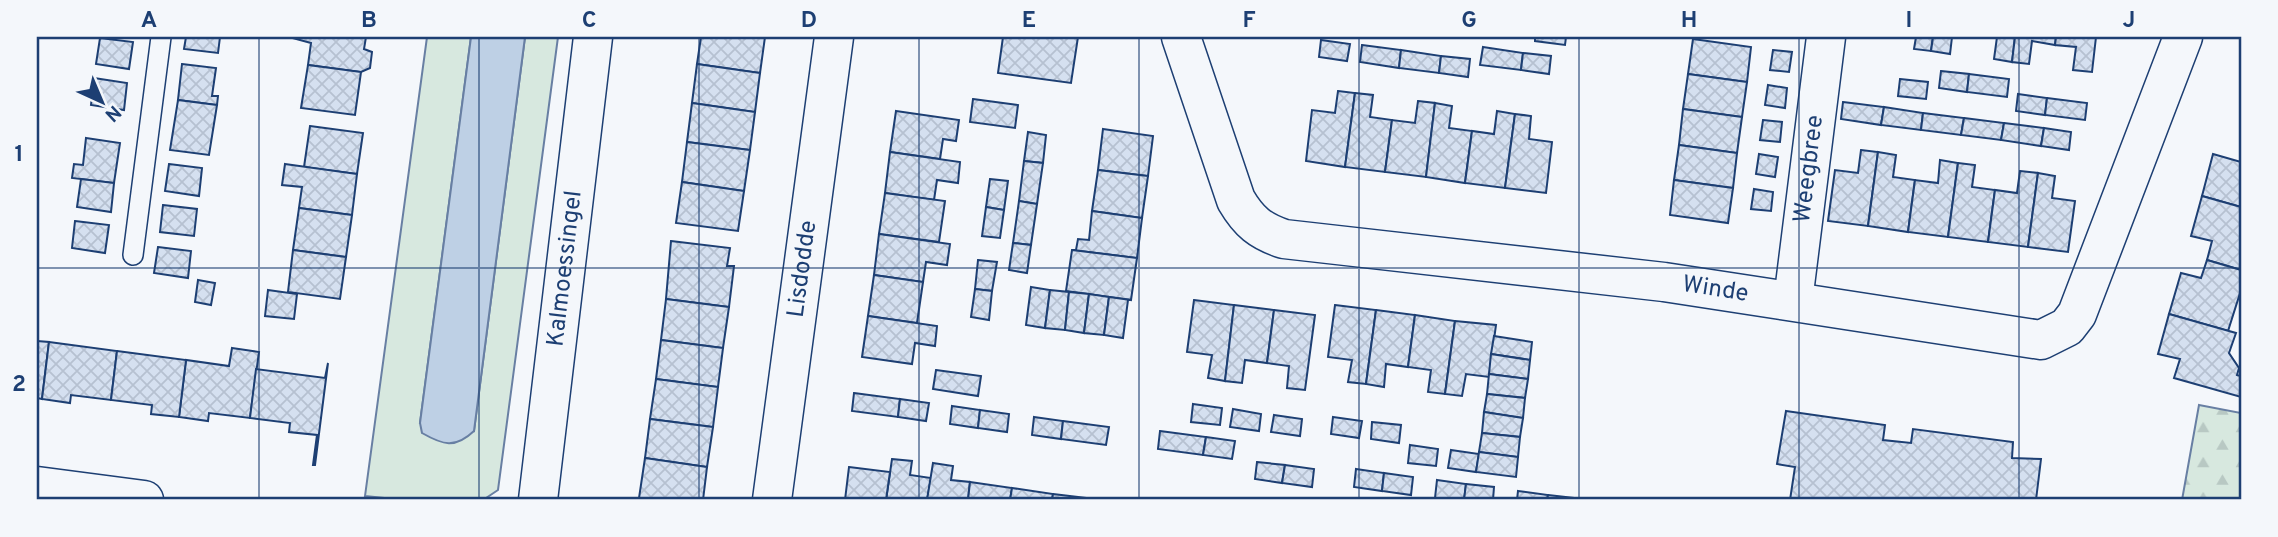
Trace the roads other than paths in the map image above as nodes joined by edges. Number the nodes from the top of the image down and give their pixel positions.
1 (161, 37) edge
2 (593, 37) edge
3 (834, 37) edge
4 (1181, 37) edge
5 (1826, 37) edge
6 (2183, 37) edge
7 (133, 255) dead end
8 (1793, 301) junction
9 (37, 486) edge
10 (144, 500) edge
11 (538, 500) edge
12 (772, 500) edge

1 - 7 lane
2 - 11 street, Kalmoessingel
3 - 12 street, Lisdodde
4 - 8 street, Winde
5 - 8 street, Weegbree
6 - 8 street, Winde
9 - 10 street

